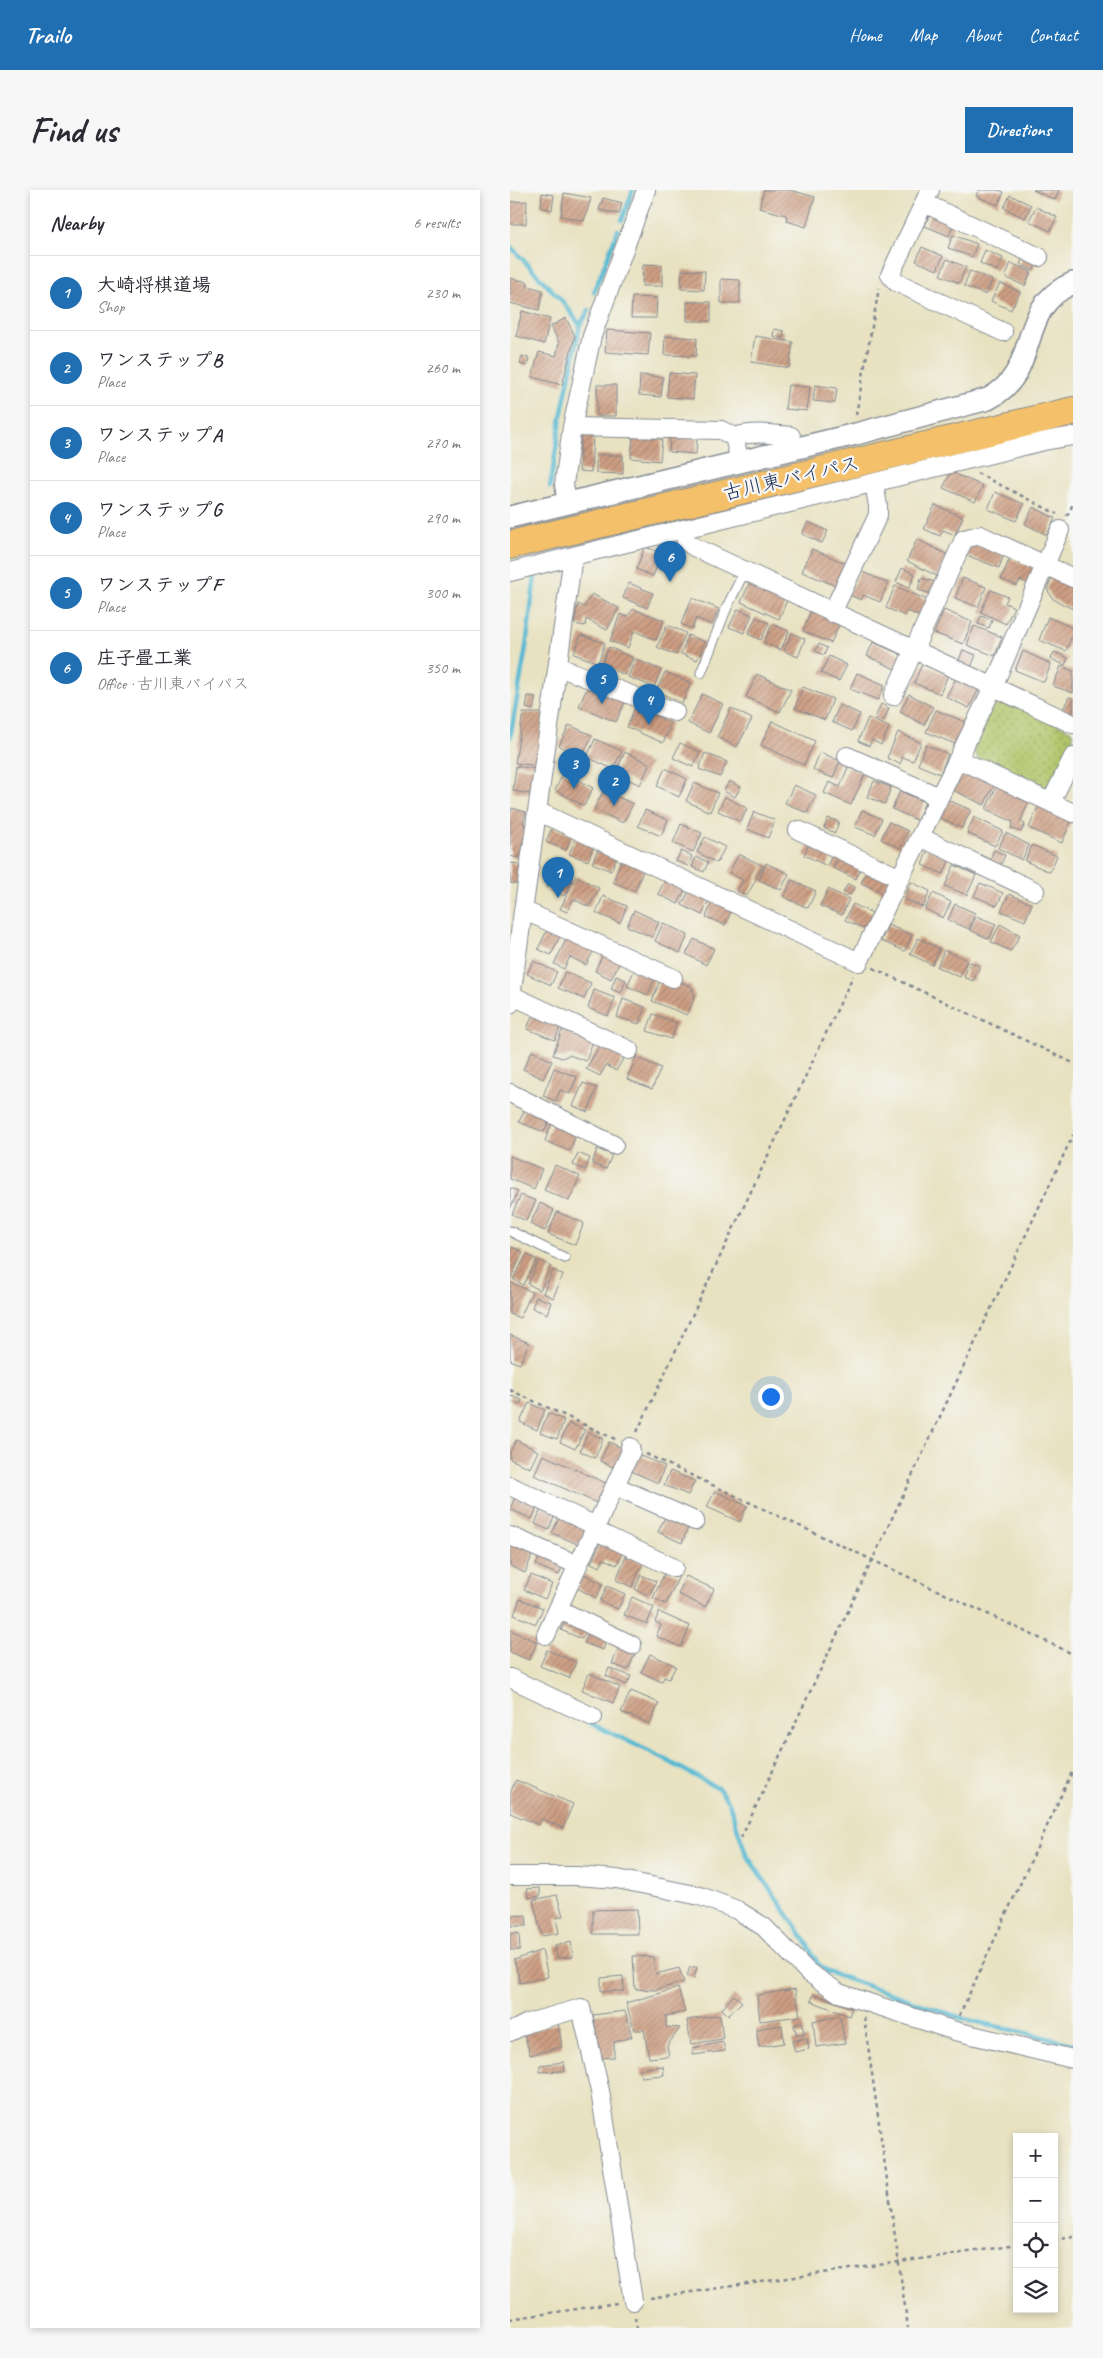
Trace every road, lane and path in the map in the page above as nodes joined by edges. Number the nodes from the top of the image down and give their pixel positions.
1 (646, 190) edge
2 (927, 196) edge
3 (1040, 257) dead end
4 (890, 275) junction
5 (1073, 282) edge
6 (1003, 332) dead end
7 (1073, 411) edge
8 (572, 427) junction
9 (856, 434) junction
10 (791, 436) dead end
11 (1073, 436) edge
12 (734, 437) junction
13 (971, 458) junction
14 (740, 462) junction
15 (874, 483) junction
16 (567, 504) junction
17 (510, 517) edge
18 (1059, 522) joint
19 (682, 529) junction
20 (510, 545) edge
21 (573, 556) junction
22 (1045, 565) junction
23 (510, 572) edge
24 (744, 572) junction
25 (1073, 578) edge
26 (832, 613) junction
27 (914, 651) junction
28 (558, 667) junction
29 (701, 673) dead end
30 (993, 687) junction
31 (893, 696) dead end
32 (674, 712) dead end
33 (1073, 724) edge
34 (847, 756) dead end
35 (1073, 757) edge
36 (958, 759) junction
37 (939, 797) junction
38 (1052, 802) junction
39 (537, 811) junction
40 (1073, 812) edge
41 (798, 830) dead end
42 (920, 837) junction
43 (900, 878) junction
44 (1035, 891) dead end
45 (523, 910) junction
46 (860, 962) junction
47 (673, 978) dead end
48 (511, 1000) edge
49 (629, 1050) dead end
50 (1073, 1063) edge
51 (510, 1093) edge
52 (1073, 1134) edge
53 (614, 1145) dead end
54 (510, 1231) edge
55 (565, 1258) dead end
56 (510, 1390) edge
57 (630, 1446) junction
58 (510, 1486) edge
59 (615, 1486) junction
60 (694, 1521) dead end
61 (595, 1528) junction
62 (510, 1536) edge
63 (871, 1560) junction
64 (578, 1565) junction
65 (674, 1568) dead end
66 (558, 1609) junction
67 (546, 1634) dead end
68 (632, 1645) dead end
69 (1073, 1654) edge
70 (510, 1678) edge
71 (593, 1717) dead end
72 (1073, 1770) edge
73 (741, 1838) dead end
74 (510, 1876) edge
75 (862, 2001) junction
76 (960, 2014) dead end
77 (510, 2032) edge
78 (1073, 2059) edge
79 (1073, 2237) edge
80 (1058, 2239) edge
81 (1013, 2246) edge
82 (898, 2262) junction
83 (633, 2301) junction
84 (510, 2319) edge
85 (908, 2328) edge

1 - 8 street
2 - 3 street
2 - 4 street
4 - 6 street
4 - 9 path
5 - 9 street
7 - 20 highway, 古川東バイパス
8 - 12 street
8 - 16 street
9 - 14 street
10 - 12 street
11 - 13 street
12 - 14 street
13 - 15 street
13 - 18 path
14 - 16 street
15 - 19 street
15 - 26 street
16 - 17 street
18 - 22 street
19 - 21 street
19 - 24 street
21 - 23 street
21 - 28 street
22 - 25 street
22 - 27 street
22 - 30 street
24 - 26 street
24 - 29 lane
26 - 27 street
27 - 30 street
27 - 31 street
28 - 32 street
28 - 39 street
30 - 33 street
30 - 36 street
34 - 37 street
35 - 38 street
36 - 37 street
36 - 38 street
37 - 42 street
38 - 40 street
39 - 45 street
39 - 46 street
41 - 43 street
42 - 43 street
42 - 44 street
43 - 46 street
45 - 47 street
45 - 48 street
46 - 50 path
46 - 57 path
48 - 49 street
51 - 53 street
52 - 63 path
54 - 55 lane
56 - 57 path
57 - 59 street
57 - 63 path
58 - 61 street
59 - 60 street
59 - 61 street
61 - 64 street
61 - 65 street
62 - 64 street
63 - 69 path
63 - 73 path
64 - 66 street
66 - 67 street
66 - 68 street
70 - 71 street
72 - 76 path
74 - 75 street
75 - 78 street
75 - 82 path
77 - 83 street
79 - 80 path
81 - 82 path
82 - 83 path
82 - 85 path
83 - 84 path

